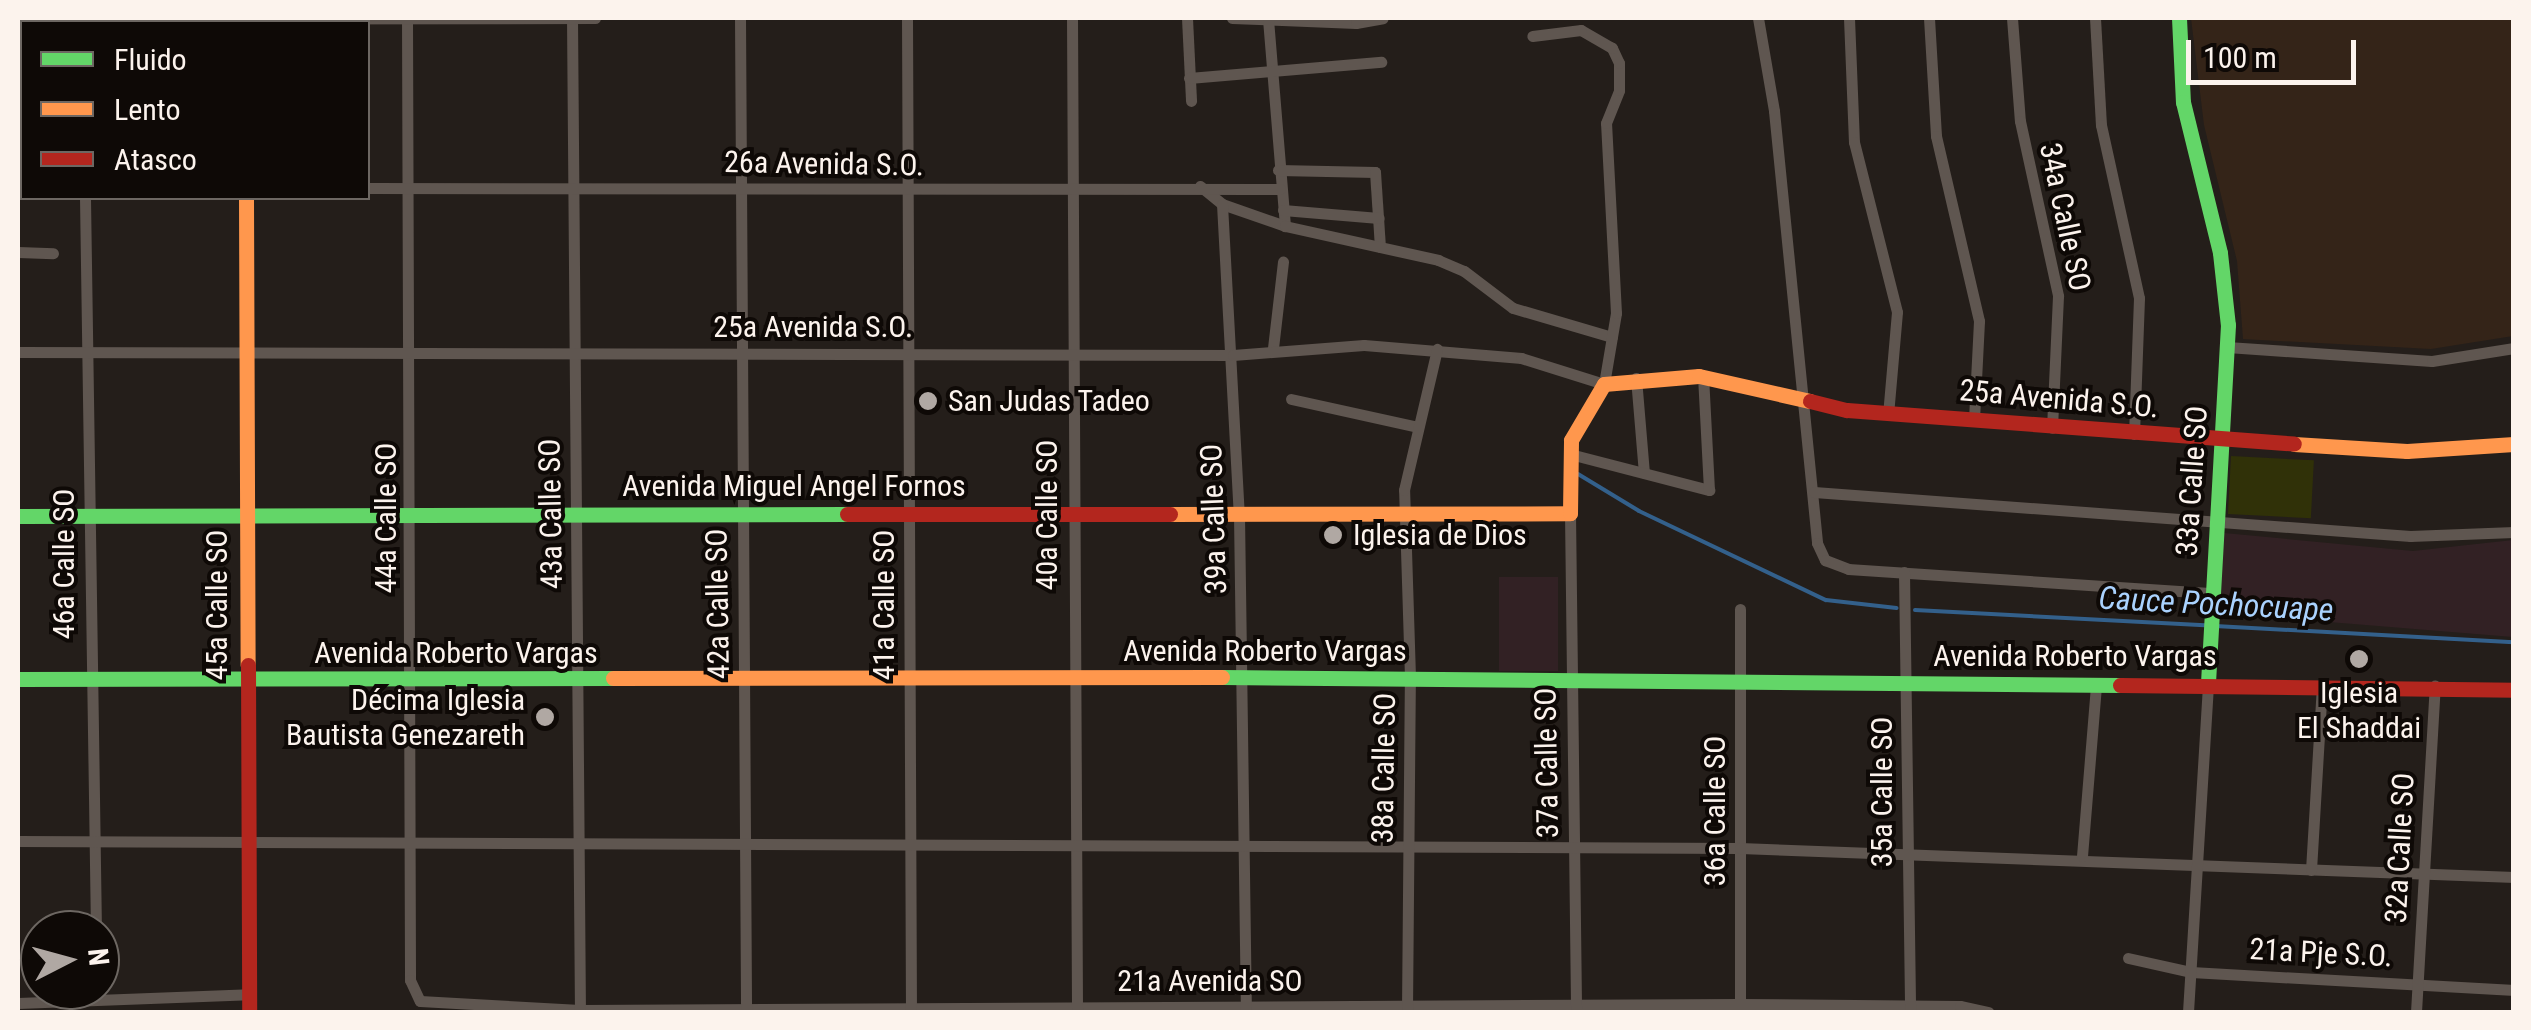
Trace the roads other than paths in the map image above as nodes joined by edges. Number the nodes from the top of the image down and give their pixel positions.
1 (572, 18) edge
2 (595, 18) edge
3 (740, 18) edge
4 (906, 18) edge
5 (1072, 18) edge
6 (1187, 18) edge
7 (1232, 18) edge
8 (1383, 18) edge
9 (1758, 18) edge
10 (1850, 18) edge
11 (1930, 18) edge
12 (2012, 18) edge
13 (2095, 18) edge
14 (2179, 18) edge
15 (407, 19) edge
16 (1268, 19) edge
17 (18, 20) edge
18 (78, 20) edge
19 (246, 20) edge
20 (1532, 36) dead end
21 (1381, 62) dead end
22 (1268, 75) junction
23 (1189, 78) junction
24 (1190, 101) dead end
25 (1278, 170) junction
26 (1198, 185) junction
27 (573, 186) junction
28 (741, 187) junction
29 (370, 188) edge
30 (408, 189) junction
31 (1280, 189) junction
32 (906, 190) junction
33 (1069, 193) junction
34 (85, 200) edge
35 (246, 200) edge
36 (1222, 204) junction
37 (1283, 210) junction
38 (1379, 218) junction
39 (1285, 226) junction
40 (1380, 247) junction
41 (18, 252) edge
42 (53, 252) dead end
43 (1283, 262) dead end
44 (1612, 337) junction
45 (244, 347) junction
46 (2227, 347) junction
47 (87, 348) junction
48 (1274, 348) junction
49 (2514, 348) edge
50 (1437, 349) junction
51 (410, 350) junction
52 (574, 351) junction
53 (18, 352) edge
54 (909, 354) junction
55 (1071, 354) junction
56 (1234, 355) junction
57 (742, 356) junction
58 (1703, 377) junction
59 (1636, 378) junction
60 (1604, 384) junction
61 (1805, 398) junction
62 (1291, 399) dead end
63 (1888, 414) junction
64 (1974, 419) junction
65 (1414, 426) junction
66 (2052, 428) junction
67 (2134, 434) junction
68 (2223, 439) junction
69 (2514, 444) edge
70 (1570, 454) junction
71 (1644, 473) junction
72 (1814, 492) junction
73 (909, 513) junction
74 (1570, 513) junction
75 (412, 514) junction
76 (576, 514) junction
77 (742, 514) junction
78 (1072, 514) junction
79 (89, 515) junction
80 (244, 515) junction
81 (1239, 515) junction
82 (1407, 515) junction
83 (18, 516) edge
84 (2217, 522) junction
85 (2514, 532) edge
86 (1904, 572) junction
87 (2213, 592) junction
88 (1740, 609) dead end
89 (1410, 677) junction
90 (1244, 678) junction
91 (18, 679) edge
92 (90, 680) junction
93 (744, 680) junction
94 (909, 680) junction
95 (1740, 680) junction
96 (244, 681) junction
97 (412, 681) junction
98 (578, 681) junction
99 (1073, 681) junction
100 (1570, 681) junction
101 (2208, 682) junction
102 (1907, 684) junction
103 (2096, 686) junction
104 (2435, 686) junction
105 (2322, 687) junction
106 (2514, 690) edge
107 (18, 841) edge
108 (96, 841) junction
109 (247, 842) junction
110 (410, 842) junction
111 (579, 842) junction
112 (746, 842) junction
113 (911, 842) junction
114 (1074, 845) junction
115 (1241, 845) junction
116 (1408, 848) junction
117 (1574, 848) junction
118 (1740, 848) junction
119 (1906, 851) junction
120 (2082, 856) junction
121 (2196, 862) junction
122 (2311, 870) junction
123 (2422, 874) junction
124 (2514, 877) edge
125 (96, 910) edge
126 (2128, 958) dead end
127 (2190, 972) junction
128 (2418, 983) junction
129 (2514, 990) edge
130 (120, 993) edge
131 (249, 994) junction
132 (432, 1005) joint
133 (1740, 1008) edge
134 (1910, 1008) edge
135 (1246, 1009) edge
136 (1407, 1009) edge
137 (1576, 1009) edge
138 (580, 1010) junction
139 (746, 1010) junction
140 (910, 1010) edge
141 (1076, 1010) edge
142 (249, 1012) edge
143 (1988, 1012) edge
144 (2188, 1012) edge
145 (2416, 1012) edge

1 - 2 street
1 - 15 street
1 - 27 street, 43a Calle SO
3 - 28 street, 42a Calle SO
4 - 32 street, 41a Calle SO
5 - 33 street, 40a Calle SO
6 - 23 street
7 - 16 street
8 - 16 street
9 - 61 street
10 - 63 street
11 - 64 street
12 - 66 street, 34a Calle SO
13 - 67 street
14 - 46 street, 33a Calle SO
15 - 19 street
15 - 30 street, 44a Calle SO
16 - 22 street
17 - 18 street
18 - 19 street
20 - 44 street
21 - 22 street
22 - 23 street
22 - 25 street
23 - 24 street
25 - 31 street
25 - 38 street
26 - 31 street, 26a Avenida S.O.
26 - 33 street, 26a Avenida S.O.
26 - 36 street
27 - 28 street, 26a Avenida S.O.
27 - 30 street, 26a Avenida S.O.
27 - 52 street, 43a Calle SO
28 - 32 street, 26a Avenida S.O.
28 - 57 street, 42a Calle SO
29 - 30 street, 26a Avenida S.O.
30 - 51 street, 44a Calle SO
31 - 37 street
32 - 33 street, 26a Avenida S.O.
32 - 54 street, 41a Calle SO
33 - 55 street, 40a Calle SO
34 - 47 street, 46a Calle SO
35 - 45 street, 45a Calle SO
36 - 39 street
36 - 56 street, 39a Calle SO
37 - 38 street
37 - 39 street
38 - 40 street
39 - 40 street
40 - 44 street
41 - 42 street
43 - 48 street
44 - 60 street
45 - 47 street, 25a Avenida S.O.
45 - 51 street, 25a Avenida S.O.
45 - 80 street, 45a Calle SO
46 - 49 street
46 - 68 street, 33a Calle SO
47 - 53 street, 25a Avenida S.O.
47 - 79 street, 46a Calle SO
48 - 50 street, 25a Avenida S.O.
48 - 56 street, 25a Avenida S.O.
50 - 60 street, 25a Avenida S.O.
50 - 65 street, 38a Calle SO
51 - 52 street, 25a Avenida S.O.
51 - 75 street, 44a Calle SO
52 - 57 street, 25a Avenida S.O.
52 - 76 street, 43a Calle SO
54 - 55 street, 25a Avenida S.O.
54 - 57 street, 25a Avenida S.O.
54 - 73 street, 41a Calle SO
55 - 56 street, 25a Avenida S.O.
55 - 78 street, 40a Calle SO
56 - 81 street, 39a Calle SO
57 - 77 street, 42a Calle SO
58 - 59 street, 25a Avenida S.O.
58 - 61 street, 25a Avenida S.O.
58 - 71 street
59 - 60 street, 25a Avenida S.O.
59 - 71 street
60 - 70 street
61 - 63 street, 25a Avenida S.O.
61 - 72 street
62 - 65 street
63 - 64 street, 25a Avenida S.O.
64 - 66 street, 25a Avenida S.O.
65 - 82 street, 38a Calle SO
66 - 67 street, 25a Avenida S.O.
67 - 68 street, 25a Avenida S.O.
68 - 69 street, 25a Avenida S.O.
68 - 84 street, 33a Calle SO
70 - 71 street
70 - 74 street
72 - 84 street
72 - 86 street
73 - 77 street, Avenida Miguel Angel Fornos
73 - 78 street, Avenida Miguel Angel Fornos
73 - 94 street, 41a Calle SO
74 - 82 street, Avenida Miguel Angel Fornos
74 - 100 street, 37a Calle SO
75 - 76 street, Avenida Miguel Angel Fornos
75 - 80 street, Avenida Miguel Angel Fornos
75 - 97 street, 44a Calle SO
76 - 77 street, Avenida Miguel Angel Fornos
76 - 98 street, 43a Calle SO
77 - 93 street, 42a Calle SO
78 - 81 street, Avenida Miguel Angel Fornos
78 - 99 street, 40a Calle SO
79 - 80 street, Avenida Miguel Angel Fornos
79 - 83 street, Avenida Miguel Angel Fornos
79 - 92 street, 46a Calle SO
80 - 96 street, 45a Calle SO
81 - 82 street, Avenida Miguel Angel Fornos
81 - 90 street, 39a Calle SO
82 - 89 street, 38a Calle SO
84 - 85 street
84 - 87 street, 33a Calle SO
86 - 87 street
86 - 102 street, 35a Calle SO
87 - 101 street, 33a Calle SO
88 - 95 street, 36a Calle SO
89 - 90 street, Avenida Roberto Vargas
89 - 100 street, Avenida Roberto Vargas
89 - 116 street, 38a Calle SO
90 - 99 street, Avenida Roberto Vargas
90 - 115 street, 39a Calle SO
91 - 92 street, Avenida Roberto Vargas
92 - 96 street, Avenida Roberto Vargas
92 - 108 street, 46a Calle SO
93 - 94 street, Avenida Roberto Vargas
93 - 98 street, Avenida Roberto Vargas
93 - 112 street, 42a Calle SO
94 - 99 street, Avenida Roberto Vargas
94 - 113 street, 41a Calle SO
95 - 100 street, Avenida Roberto Vargas
95 - 102 street, Avenida Roberto Vargas
95 - 118 street, 36a Calle SO
96 - 97 street, Avenida Roberto Vargas
96 - 109 street, 45a Calle SO
97 - 98 street, Avenida Roberto Vargas
97 - 110 street, 44a Calle SO
98 - 111 street, 43a Calle SO
99 - 114 street, 40a Calle SO
100 - 117 street, 37a Calle SO
101 - 103 street, Avenida Roberto Vargas
101 - 105 street, Avenida Roberto Vargas
101 - 121 street, 33a Calle SO
102 - 103 street, Avenida Roberto Vargas
102 - 119 street, 35a Calle SO
103 - 120 street
104 - 105 street, Avenida Roberto Vargas
104 - 106 street, Avenida Roberto Vargas
104 - 123 street, 32a Calle SO
105 - 122 street
107 - 108 street
108 - 109 street
108 - 125 street, 46a Calle SO
109 - 110 street
109 - 131 street, 45a Calle SO
110 - 111 street
110 - 132 street, 44a Calle SO
111 - 112 street
111 - 138 street, 43a Calle SO
112 - 113 street
112 - 139 street, 42a Calle SO
113 - 114 street
113 - 140 street, 41a Calle SO
114 - 115 street
114 - 141 street, 40a Calle SO
115 - 116 street
115 - 135 street, 39a Calle SO
116 - 117 street
116 - 136 street, 38a Calle SO
117 - 118 street
117 - 137 street, 37a Calle SO
118 - 119 street
118 - 133 street, 36a Calle SO
119 - 120 street
119 - 134 street, 35a Calle SO
120 - 121 street
121 - 122 street
121 - 127 street, 33a Calle SO
122 - 123 street
123 - 124 street
123 - 128 street, 32a Calle SO
126 - 127 street, 21a Pje S.O.
127 - 128 street, 21a Pje S.O.
127 - 144 street, 33a Calle SO
128 - 129 street, 21a Pje S.O.
128 - 145 street, 32a Calle SO
130 - 131 street
131 - 142 street, 45a Calle SO
132 - 138 street, 21a Avenida SO
133 - 134 street, 21a Avenida SO
133 - 137 street, 21a Avenida SO
134 - 143 street, 21a Avenida SO
135 - 136 street, 21a Avenida SO
135 - 141 street, 21a Avenida SO
136 - 137 street, 21a Avenida SO
138 - 139 street, 21a Avenida SO
139 - 140 street, 21a Avenida SO
140 - 141 street, 21a Avenida SO

